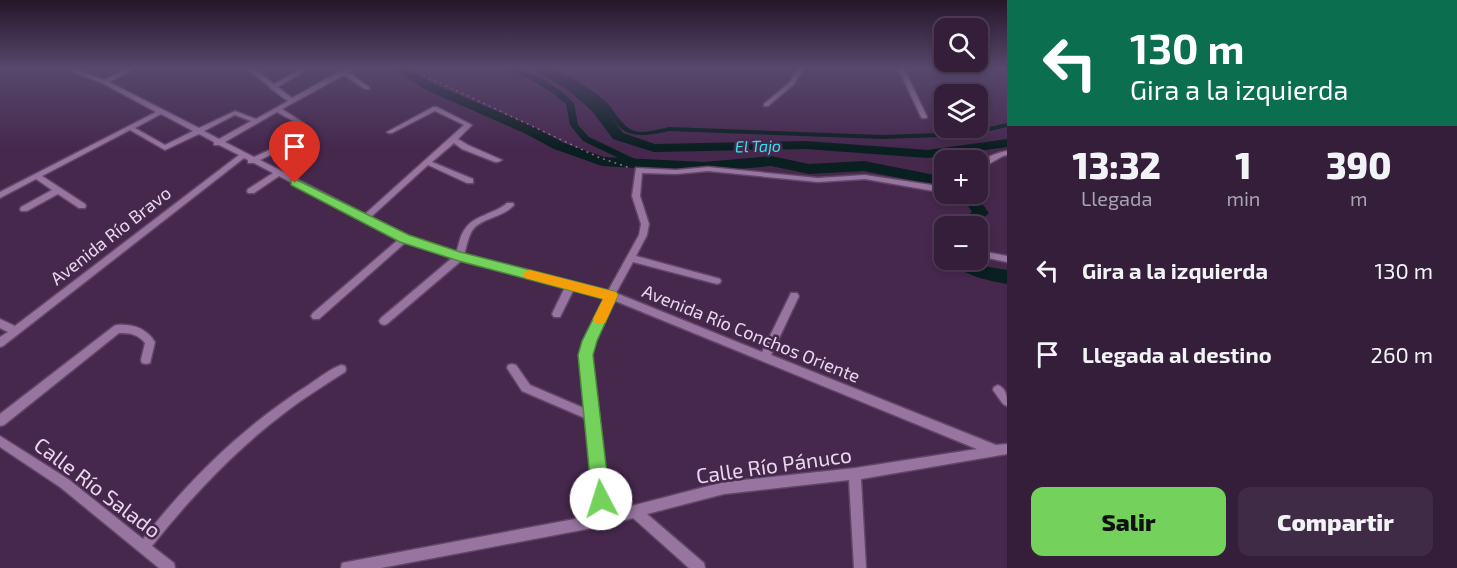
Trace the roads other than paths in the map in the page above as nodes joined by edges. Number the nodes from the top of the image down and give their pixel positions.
1 (127, 95) edge
2 (283, 95) edge
3 (304, 95) edge
4 (778, 95) edge
5 (913, 95) edge
6 (292, 101) junction
7 (766, 105) dead end
8 (277, 110) junction
9 (160, 112) junction
10 (924, 117) dead end
11 (256, 121) junction
12 (302, 124) dead end
13 (130, 128) junction
14 (197, 132) junction
15 (390, 132) dead end
16 (309, 134) dead end
17 (453, 139) junction
18 (217, 143) junction
19 (1007, 153) edge
20 (242, 156) junction
21 (498, 160) dead end
22 (251, 161) junction
23 (427, 162) junction
24 (988, 162) edge
25 (277, 174) junction
26 (36, 176) junction
27 (470, 181) dead end
28 (934, 188) edge
29 (58, 190) junction
30 (251, 191) dead end
31 (0, 195) edge
32 (510, 205) dead end
33 (82, 206) dead end
34 (24, 209) dead end
35 (364, 218) junction
36 (405, 238) junction
37 (988, 255) edge
38 (459, 257) junction
39 (631, 258) junction
40 (1007, 259) edge
41 (717, 281) dead end
42 (571, 285) junction
43 (611, 295) junction
44 (794, 296) dead end
45 (557, 314) dead end
46 (316, 316) dead end
47 (384, 321) dead end
48 (0, 323) edge
49 (15, 332) junction
50 (0, 343) edge
51 (765, 357) junction
52 (146, 360) dead end
53 (512, 368) dead end
54 (340, 369) dead end
55 (998, 390) dead end
56 (1007, 401) edge
57 (594, 417) junction
58 (0, 421) edge
59 (0, 441) edge
60 (1001, 450) edge
61 (855, 474) junction
62 (635, 512) junction
63 (603, 520) junction
64 (144, 547) junction
65 (169, 568) edge
66 (347, 568) edge
67 (699, 568) edge
68 (860, 568) edge

1 - 9 street, Avenida Río Conchos Oriente
2 - 6 street
3 - 6 street
4 - 7 street
5 - 10 street
6 - 8 street
8 - 11 street
8 - 12 street
9 - 13 street
9 - 14 street, Avenida Río Conchos Oriente
11 - 14 street
11 - 18 street
13 - 14 street
13 - 26 street
14 - 18 street, Avenida Río Conchos Oriente
15 - 17 street
16 - 22 street
17 - 21 street
17 - 23 street
18 - 20 street, Avenida Río Conchos Oriente
19 - 24 street
20 - 22 street, Avenida Río Conchos Oriente
20 - 49 street, Avenida Río Bravo
22 - 25 street, Avenida Río Conchos Oriente
23 - 27 street
23 - 35 street
25 - 30 street
25 - 35 street, Avenida Río Conchos Oriente
26 - 29 street
26 - 31 street
28 - 39 street
29 - 33 street
29 - 34 street
32 - 38 street
35 - 36 street, Avenida Río Conchos Oriente
36 - 38 street, Avenida Río Conchos Oriente
36 - 46 street
37 - 40 street
38 - 42 street, Avenida Río Conchos Oriente
38 - 47 street
39 - 41 street
39 - 43 street
42 - 43 street, Avenida Río Conchos Oriente
42 - 45 street
43 - 51 street, Avenida Río Conchos Oriente
43 - 57 street
44 - 51 street
48 - 49 street
49 - 50 street, Avenida Río Bravo
51 - 60 street, Avenida Río Conchos Oriente
52 - 58 street
53 - 57 street
54 - 64 street
55 - 56 street
57 - 63 street
59 - 64 street, Calle Río Salado
60 - 61 street, Calle Río Pánuco
61 - 62 street, Calle Río Pánuco
61 - 68 street
62 - 63 street, Calle Río Pánuco
62 - 67 street
63 - 66 street, Calle Río Pánuco
64 - 65 street, Calle Río Salado

